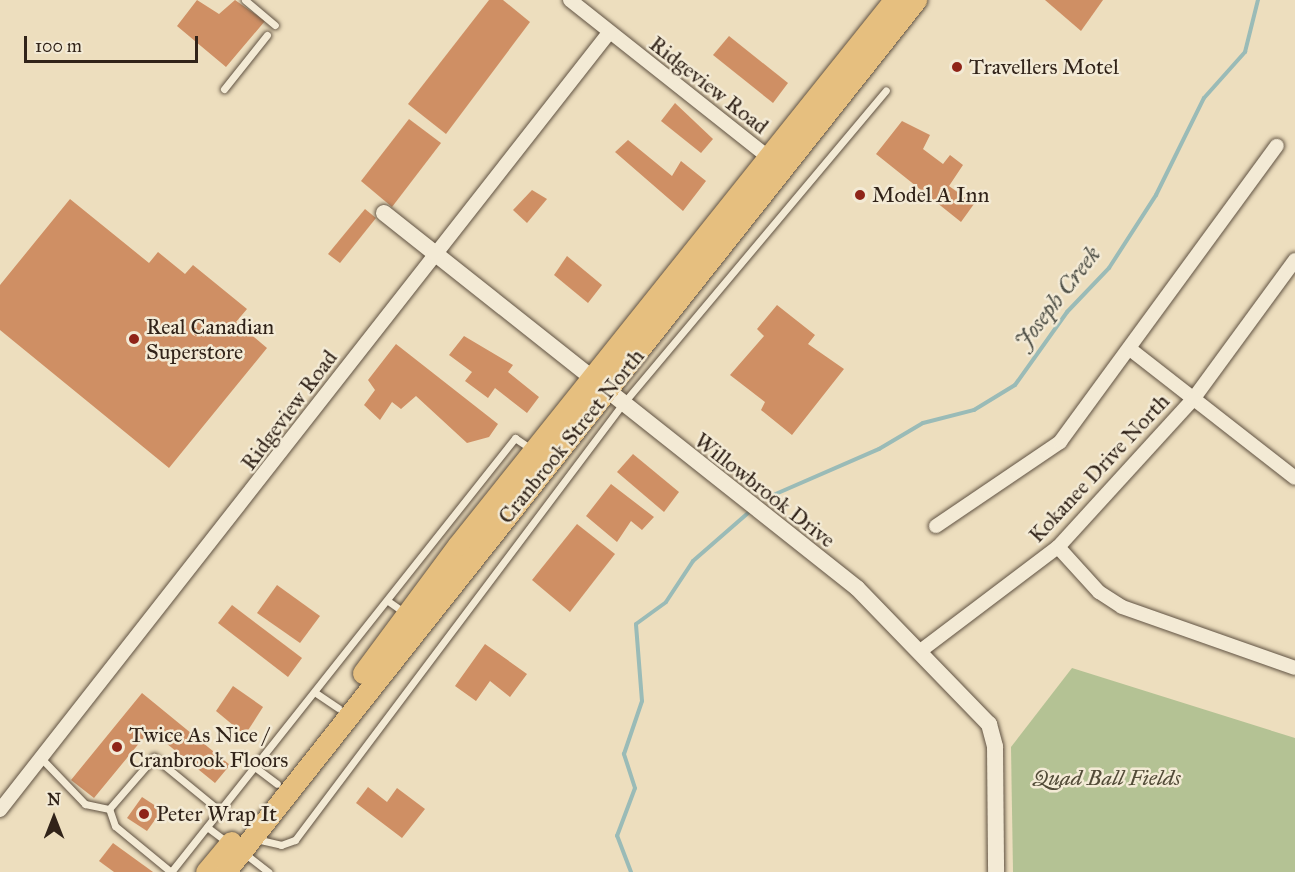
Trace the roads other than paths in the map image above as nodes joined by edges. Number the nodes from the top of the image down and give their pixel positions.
1 (245, 0) edge
2 (570, 0) edge
3 (894, 0) edge
4 (916, 0) edge
5 (275, 25) dead end
6 (609, 34) junction
7 (267, 35) dead end
8 (224, 88) dead end
9 (886, 90) dead end
10 (1277, 146) dead end
11 (776, 163) junction
12 (384, 213) dead end
13 (434, 254) junction
14 (1292, 269) edge
15 (1130, 349) junction
16 (607, 393) junction
17 (1194, 398) junction
18 (535, 452) junction
19 (1295, 477) edge
20 (936, 526) dead end
21 (1058, 547) junction
22 (388, 601) junction
23 (406, 614) junction
24 (919, 652) junction
25 (1295, 668) edge
26 (316, 693) junction
27 (338, 708) junction
28 (40, 757) junction
29 (256, 768) junction
30 (277, 784) junction
31 (0, 810) edge
32 (109, 810) junction
33 (220, 811) junction
34 (207, 827) junction
35 (240, 844) junction
36 (171, 872) edge
37 (206, 872) edge
38 (225, 872) edge
39 (268, 872) edge
40 (996, 872) edge

1 - 5 lane
2 - 6 street, Ridgeview Road
3 - 11 highway, Cranbrook Street North
4 - 11 highway, Cranbrook Street North
6 - 11 street, Ridgeview Road
6 - 13 street, Ridgeview Road
7 - 8 lane
9 - 16 lane
10 - 15 street, Kokanee Drive North
11 - 16 highway, Cranbrook Street North
12 - 13 street, Willowbrook Drive
13 - 16 street, Willowbrook Drive
13 - 28 street, Ridgeview Road
14 - 17 street, Kokanee Drive North
15 - 17 street, Kokanee Drive North
15 - 20 street, Kokanee Drive North
16 - 18 highway, Cranbrook Street North
16 - 24 street, Willowbrook Drive
16 - 35 highway, Cranbrook Street North
16 - 35 lane
17 - 19 street
17 - 21 street, Kokanee Drive North
18 - 22 lane
18 - 23 highway, Cranbrook Street North
21 - 24 street, Kokanee Drive North
21 - 25 street
22 - 23 lane
22 - 26 lane
23 - 27 highway, Cranbrook Street North
24 - 40 street, Willowbrook Drive
26 - 27 lane
26 - 29 lane
27 - 30 highway, Cranbrook Street North
28 - 31 street, Ridgeview Road
28 - 32 lane
29 - 30 lane
29 - 33 lane
30 - 35 highway, Cranbrook Street North
32 - 33 lane
32 - 36 lane
33 - 34 lane
34 - 35 lane
34 - 36 lane
35 - 37 highway, Cranbrook Street North
35 - 38 highway, Cranbrook Street North
35 - 39 lane

